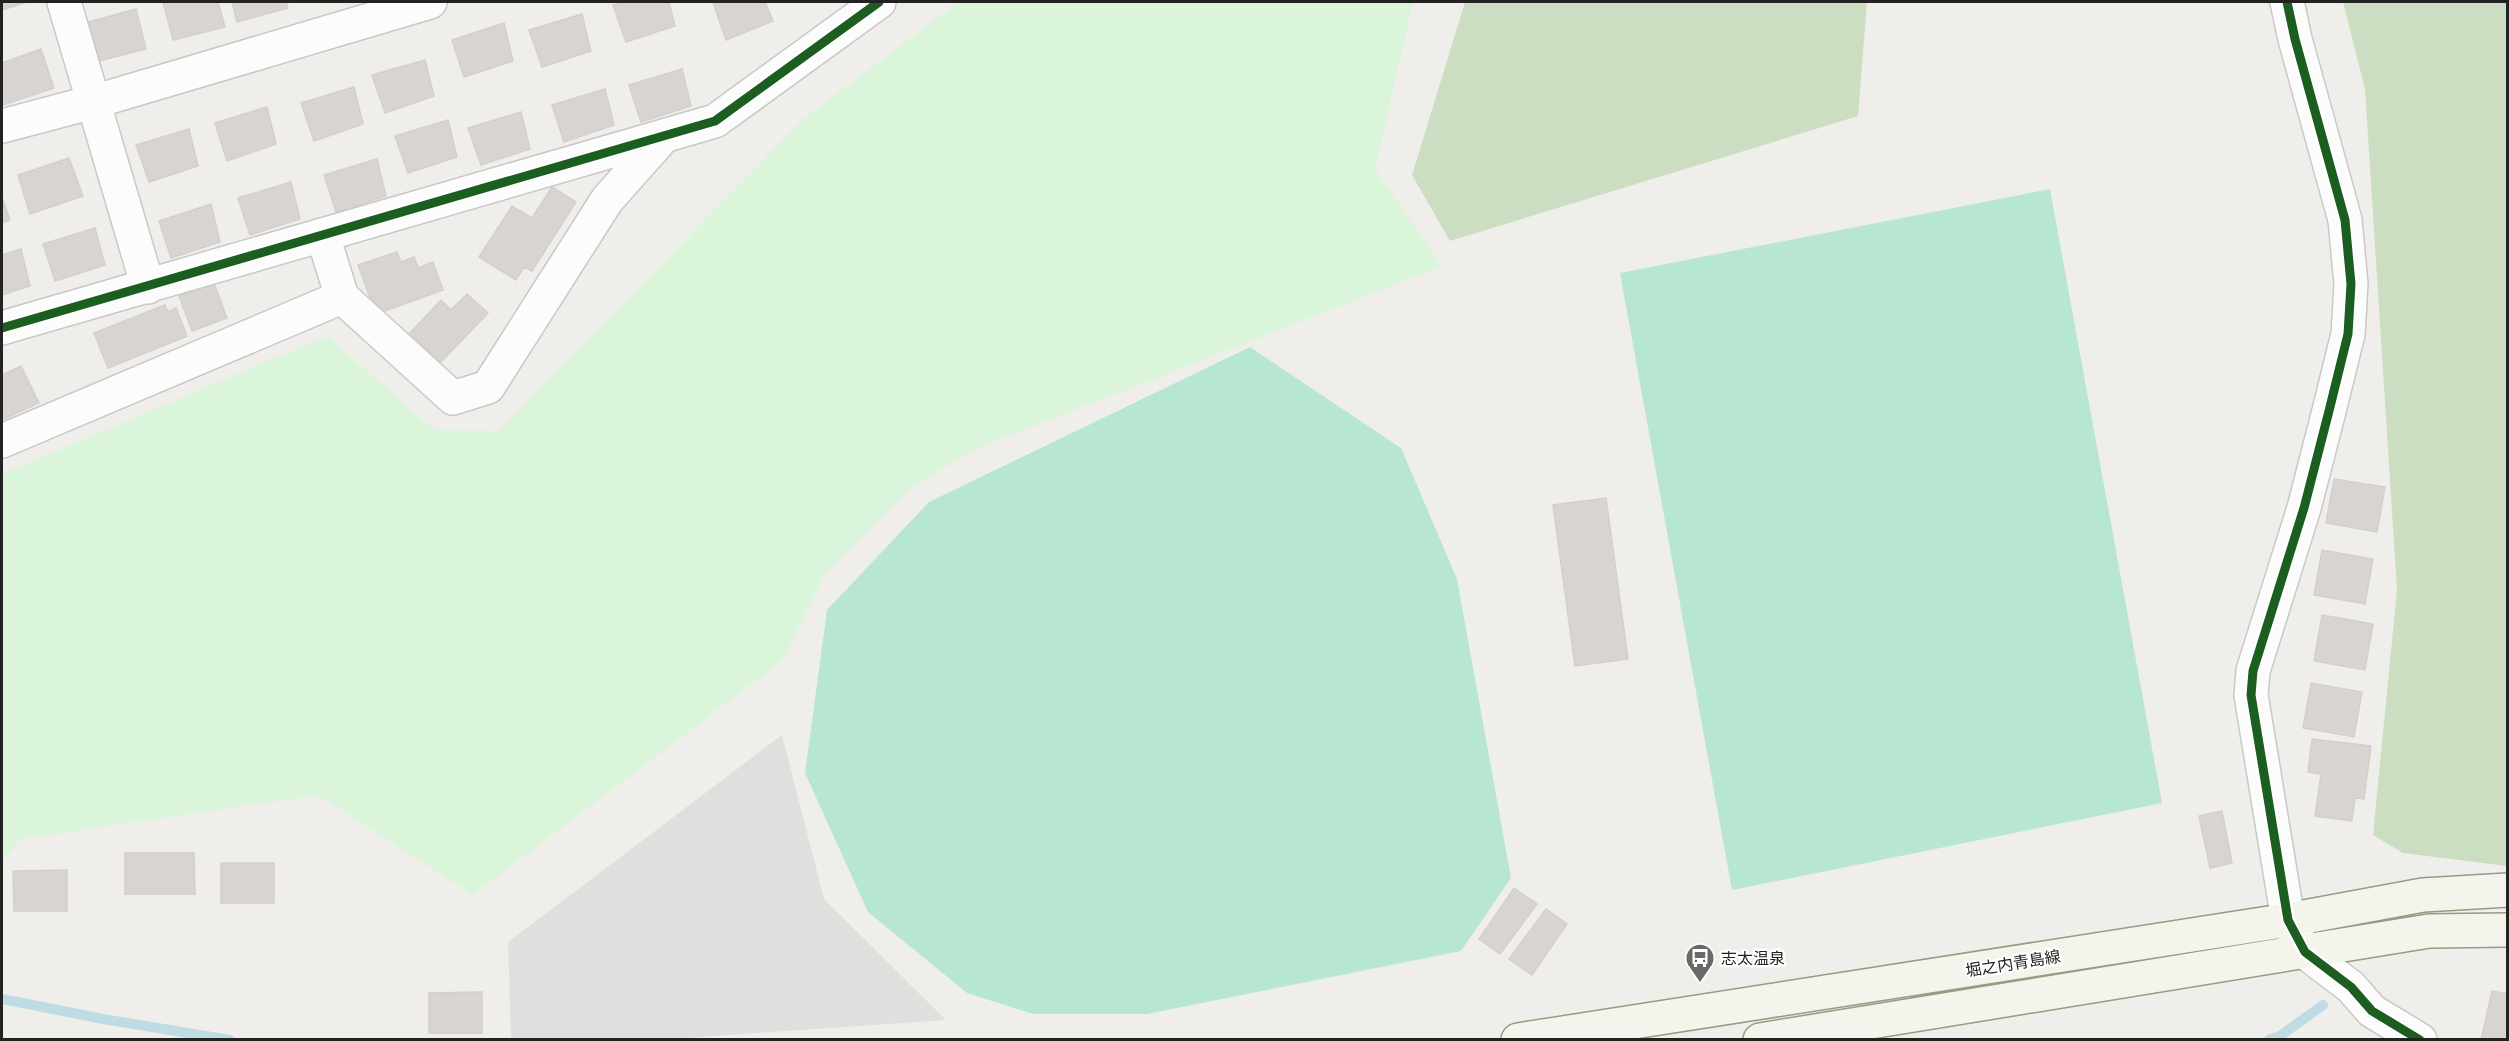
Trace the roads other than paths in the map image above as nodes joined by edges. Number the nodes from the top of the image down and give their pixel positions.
1 (64, 2) edge
2 (430, 2) edge
3 (879, 2) edge
4 (2287, 2) edge
5 (93, 102) junction
6 (2, 126) edge
7 (663, 137) junction
8 (322, 236) junction
9 (148, 286) junction
10 (342, 297) junction
11 (2, 328) edge
12 (2, 441) edge
13 (2508, 890) edge
14 (2288, 920) junction
15 (2508, 930) edge
16 (2305, 952) junction
17 (1518, 1040) edge
18 (1760, 1040) edge
19 (2420, 1040) edge

1 - 5 street
2 - 5 street
3 - 7 street
4 - 14 street
5 - 6 street
5 - 9 street
7 - 8 street
7 - 10 street
8 - 9 street
8 - 10 street
9 - 11 street
10 - 12 street
13 - 14 main road, 堀之内青島線
14 - 16 street
14 - 17 main road, 堀之内青島線
15 - 16 main road
16 - 18 main road
16 - 19 street

